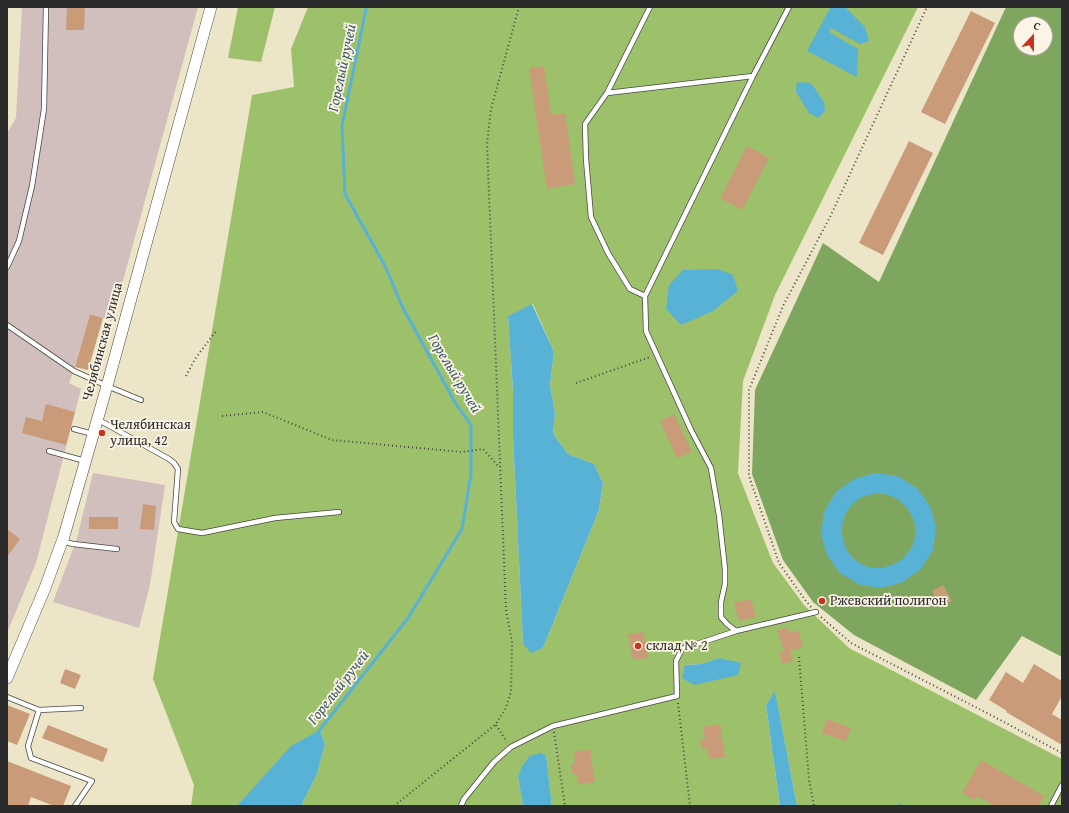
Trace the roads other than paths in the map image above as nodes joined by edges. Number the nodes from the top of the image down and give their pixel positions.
1 (46, 7) edge
2 (211, 7) edge
3 (650, 7) edge
4 (789, 7) edge
5 (753, 76) junction
6 (607, 93) junction
7 (7, 267) edge
8 (645, 296) junction
9 (7, 325) edge
10 (107, 386) junction
11 (141, 400) dead end
12 (97, 419) junction
13 (74, 429) dead end
14 (93, 434) junction
15 (49, 451) dead end
16 (86, 461) junction
17 (339, 512) dead end
18 (62, 541) junction
19 (117, 549) dead end
20 (816, 612) road end
21 (736, 631) junction
22 (7, 678) edge
23 (7, 697) edge
24 (81, 708) dead end
25 (39, 710) junction
26 (1062, 784) edge
27 (75, 806) edge
28 (461, 806) edge
29 (1051, 806) edge

1 - 7 lane
2 - 10 street, Челябинская улица
3 - 6 lane
4 - 5 lane
5 - 6 lane
5 - 8 lane
6 - 8 lane
8 - 21 lane
9 - 10 lane
10 - 11 lane
10 - 12 street, Челябинская улица
12 - 14 street, Челябинская улица
12 - 17 lane
13 - 14 lane
14 - 16 street, Челябинская улица
15 - 16 lane
16 - 18 street, Челябинская улица
18 - 19 lane
18 - 22 street, Челябинская улица
20 - 21 lane
21 - 28 lane
23 - 25 lane
24 - 25 lane
25 - 27 lane
26 - 29 lane

